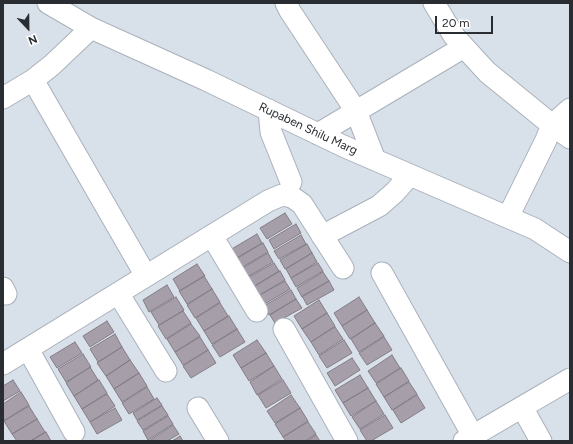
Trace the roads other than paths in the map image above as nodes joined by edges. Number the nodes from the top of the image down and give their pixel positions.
1 (48, 3) edge
2 (286, 3) edge
3 (434, 3) edge
4 (91, 28) junction
5 (464, 47) junction
6 (33, 80) junction
7 (3, 98) edge
8 (570, 109) edge
9 (269, 110) junction
10 (356, 111) junction
11 (552, 125) junction
12 (318, 134) junction
13 (570, 138) edge
14 (375, 160) junction
15 (410, 175) junction
16 (292, 182) dead end
17 (508, 217) junction
18 (212, 236) junction
19 (322, 236) junction
20 (570, 252) edge
21 (343, 268) dead end
22 (382, 273) dead end
23 (146, 276) junction
24 (118, 293) junction
25 (257, 311) dead end
26 (284, 329) dead end
27 (28, 349) junction
28 (3, 364) edge
29 (166, 371) dead end
30 (570, 379) edge
31 (522, 407) junction
32 (198, 408) dead end
33 (74, 432) dead end
34 (469, 438) edge
35 (218, 441) edge
36 (347, 441) edge
37 (542, 441) edge

1 - 4 street, Rupaben Shilu Marg
2 - 10 street
3 - 5 street
4 - 6 street
4 - 9 street, Rupaben Shilu Marg
5 - 10 street
5 - 11 street
6 - 7 street
6 - 23 street
8 - 11 street
9 - 12 street, Rupaben Shilu Marg
9 - 16 street
10 - 12 street
10 - 14 street
11 - 13 street
11 - 17 street
12 - 14 street, Rupaben Shilu Marg
14 - 15 street, Rupaben Shilu Marg
15 - 17 street, Rupaben Shilu Marg
15 - 19 street
17 - 20 street, Rupaben Shilu Marg
18 - 19 street
18 - 23 street
18 - 25 street
19 - 21 street
22 - 34 street
23 - 24 street
24 - 27 street
24 - 29 street
26 - 36 street
27 - 28 street
27 - 33 street
30 - 31 street
31 - 34 street
31 - 37 street
32 - 35 street

